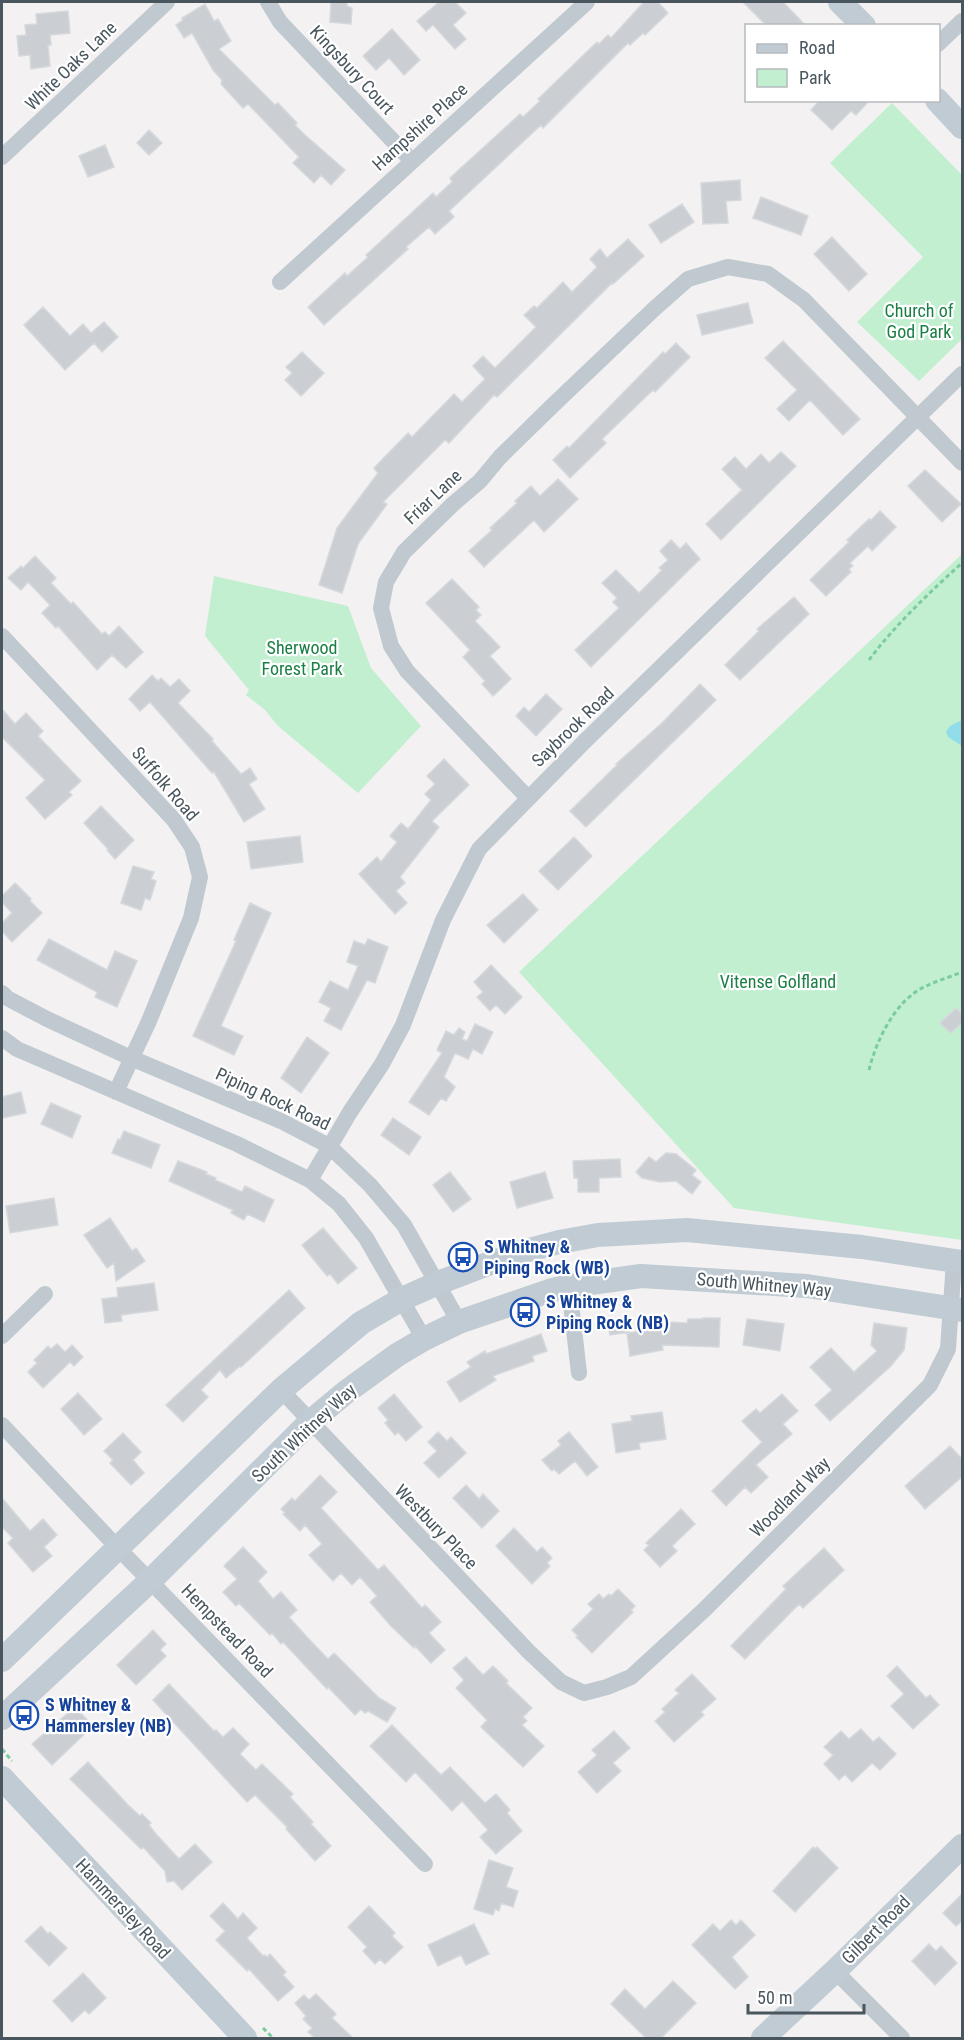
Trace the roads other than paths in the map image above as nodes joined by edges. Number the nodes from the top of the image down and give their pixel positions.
1 (167, 2) edge
2 (268, 2) edge
3 (587, 2) edge
4 (840, 2) edge
5 (963, 21) edge
6 (862, 24) edge
7 (940, 43) edge
8 (939, 102) edge
9 (963, 127) edge
10 (2, 157) edge
11 (412, 161) junction
12 (280, 282) dead end
13 (963, 374) edge
14 (917, 417) junction
15 (963, 463) edge
16 (2, 636) edge
17 (528, 798) junction
18 (3, 998) edge
19 (2, 1038) edge
20 (131, 1058) junction
21 (116, 1092) junction
22 (329, 1146) junction
23 (310, 1180) junction
24 (958, 1262) edge
25 (438, 1283) junction
26 (569, 1286) junction
27 (45, 1294) dead end
28 (402, 1299) junction
29 (957, 1310) edge
30 (459, 1322) junction
31 (2, 1336) edge
32 (424, 1339) junction
33 (579, 1373) dead end
34 (281, 1390) junction
35 (310, 1422) junction
36 (2, 1425) edge
37 (117, 1547) junction
38 (150, 1581) junction
39 (2, 1660) edge
40 (569, 1686) joint
41 (2, 1718) edge
42 (2, 1778) edge
43 (963, 1846) edge
44 (425, 1864) dead end
45 (835, 1971) junction
46 (245, 2038) edge
47 (763, 2038) edge
48 (902, 2038) edge

1 - 10 street, White Oaks Lane
2 - 11 street, Kingsbury Court
3 - 11 street, Hampshire Place
4 - 6 main road
5 - 7 street
8 - 9 main road
11 - 12 street, Hampshire Place
13 - 14 street, Saybrook Road
14 - 15 street, Friar Lane
14 - 17 street, Saybrook Road
14 - 17 street, Friar Lane
16 - 20 street, Suffolk Road
17 - 22 street, Saybrook Road
18 - 20 street, Piping Rock Road
19 - 21 street
20 - 21 street, Suffolk Road
20 - 22 street, Piping Rock Road
21 - 23 street
22 - 23 street, Saybrook Road
22 - 25 street, Piping Rock Road
23 - 28 street
24 - 25 main road
24 - 29 street, Woodland Way
25 - 28 main road
25 - 30 street, Piping Rock Road
26 - 29 main road, South Whitney Way
26 - 30 main road, South Whitney Way
26 - 33 street
27 - 31 street
28 - 32 street
28 - 34 main road
29 - 40 street, Woodland Way
30 - 32 main road, South Whitney Way
32 - 35 main road, South Whitney Way
34 - 35 street, Westbury Place
34 - 37 main road
35 - 38 main road, South Whitney Way
35 - 40 street, Westbury Place
36 - 37 street, Hempstead Road
37 - 38 street, Hempstead Road
37 - 39 main road
38 - 41 main road, South Whitney Way
38 - 44 street, Hempstead Road
42 - 46 main road, Hammersley Road
43 - 45 main road, Gilbert Road
45 - 47 main road, Gilbert Road
45 - 48 street

